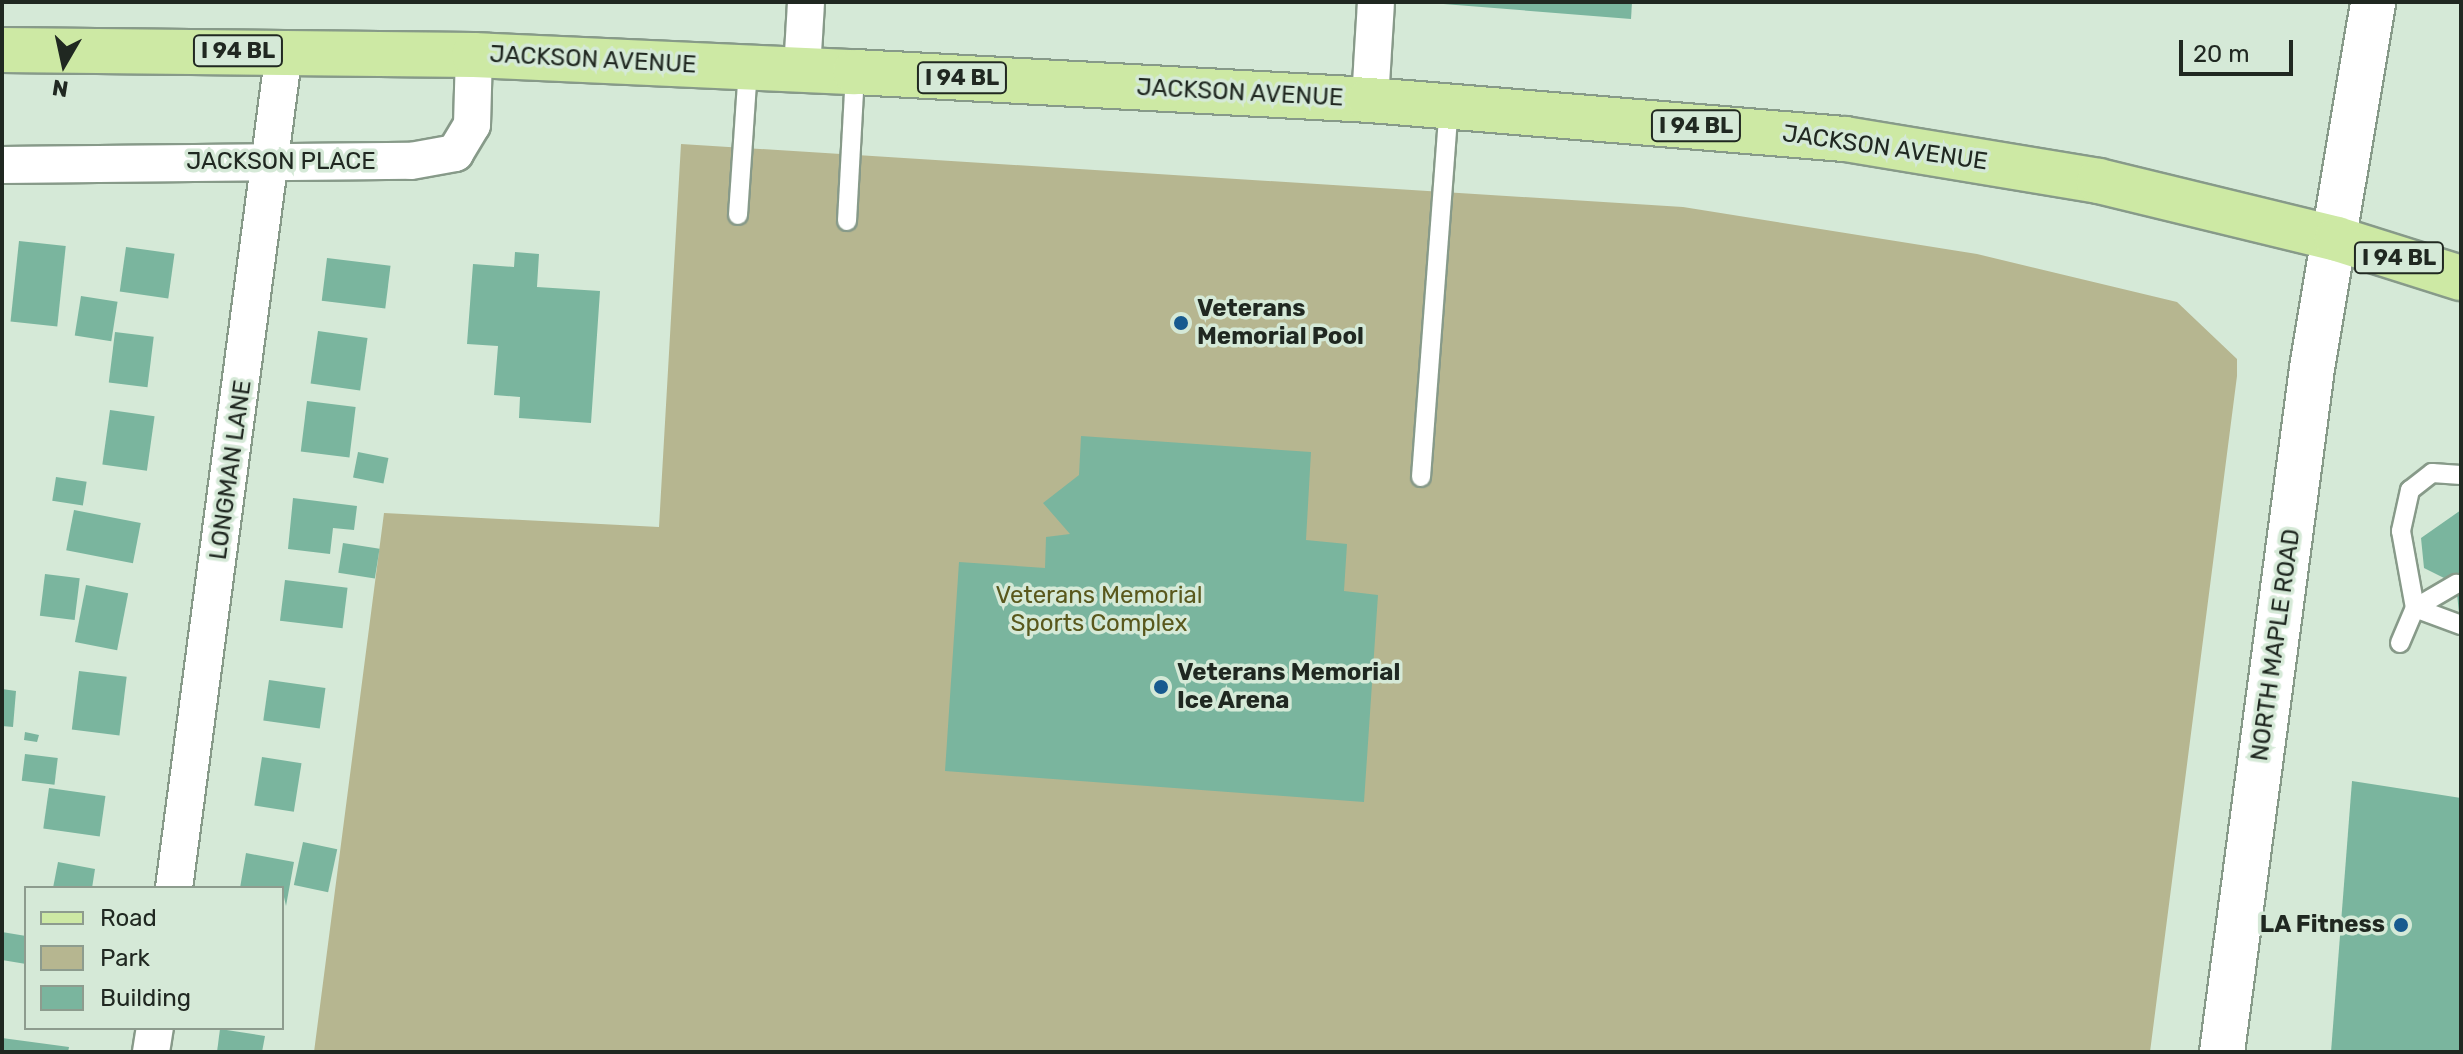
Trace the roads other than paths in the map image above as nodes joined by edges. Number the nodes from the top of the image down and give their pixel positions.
1 (806, 2) edge
2 (1376, 2) edge
3 (2373, 2) edge
4 (2, 50) edge
5 (284, 51) junction
6 (474, 55) junction
7 (748, 67) junction
8 (802, 70) junction
9 (855, 72) junction
10 (1370, 100) junction
11 (1449, 106) junction
12 (273, 161) junction
13 (2, 165) edge
14 (738, 215) dead end
15 (847, 221) dead end
16 (2337, 239) junction
17 (2461, 278) edge
18 (2461, 475) edge
19 (1421, 477) dead end
20 (2456, 584) dead end
21 (2415, 608) junction
22 (2461, 625) edge
23 (2400, 643) dead end
24 (174, 886) edge
25 (155, 1030) edge
26 (151, 1052) edge
27 (2222, 1052) edge

1 - 8 street
2 - 10 street
3 - 16 main road, NORTH MAPLE ROAD
4 - 5 main road, JACKSON AVENUE / I 94 BL
5 - 6 main road, JACKSON AVENUE / I 94 BL
5 - 12 street, LONGMAN LANE
6 - 7 main road, JACKSON AVENUE / I 94 BL
6 - 12 street, JACKSON PLACE
7 - 8 main road, JACKSON AVENUE / I 94 BL
7 - 14 lane
8 - 9 main road, JACKSON AVENUE / I 94 BL
9 - 10 main road, JACKSON AVENUE / I 94 BL
9 - 15 lane
10 - 11 main road, JACKSON AVENUE / I 94 BL
11 - 16 main road, JACKSON AVENUE / I 94 BL
11 - 19 lane
12 - 13 street, JACKSON PLACE
12 - 24 street, LONGMAN LANE
16 - 17 main road, JACKSON AVENUE / I 94 BL
16 - 27 main road, NORTH MAPLE ROAD
18 - 21 lane
20 - 21 lane
21 - 22 lane
21 - 23 lane
25 - 26 street

